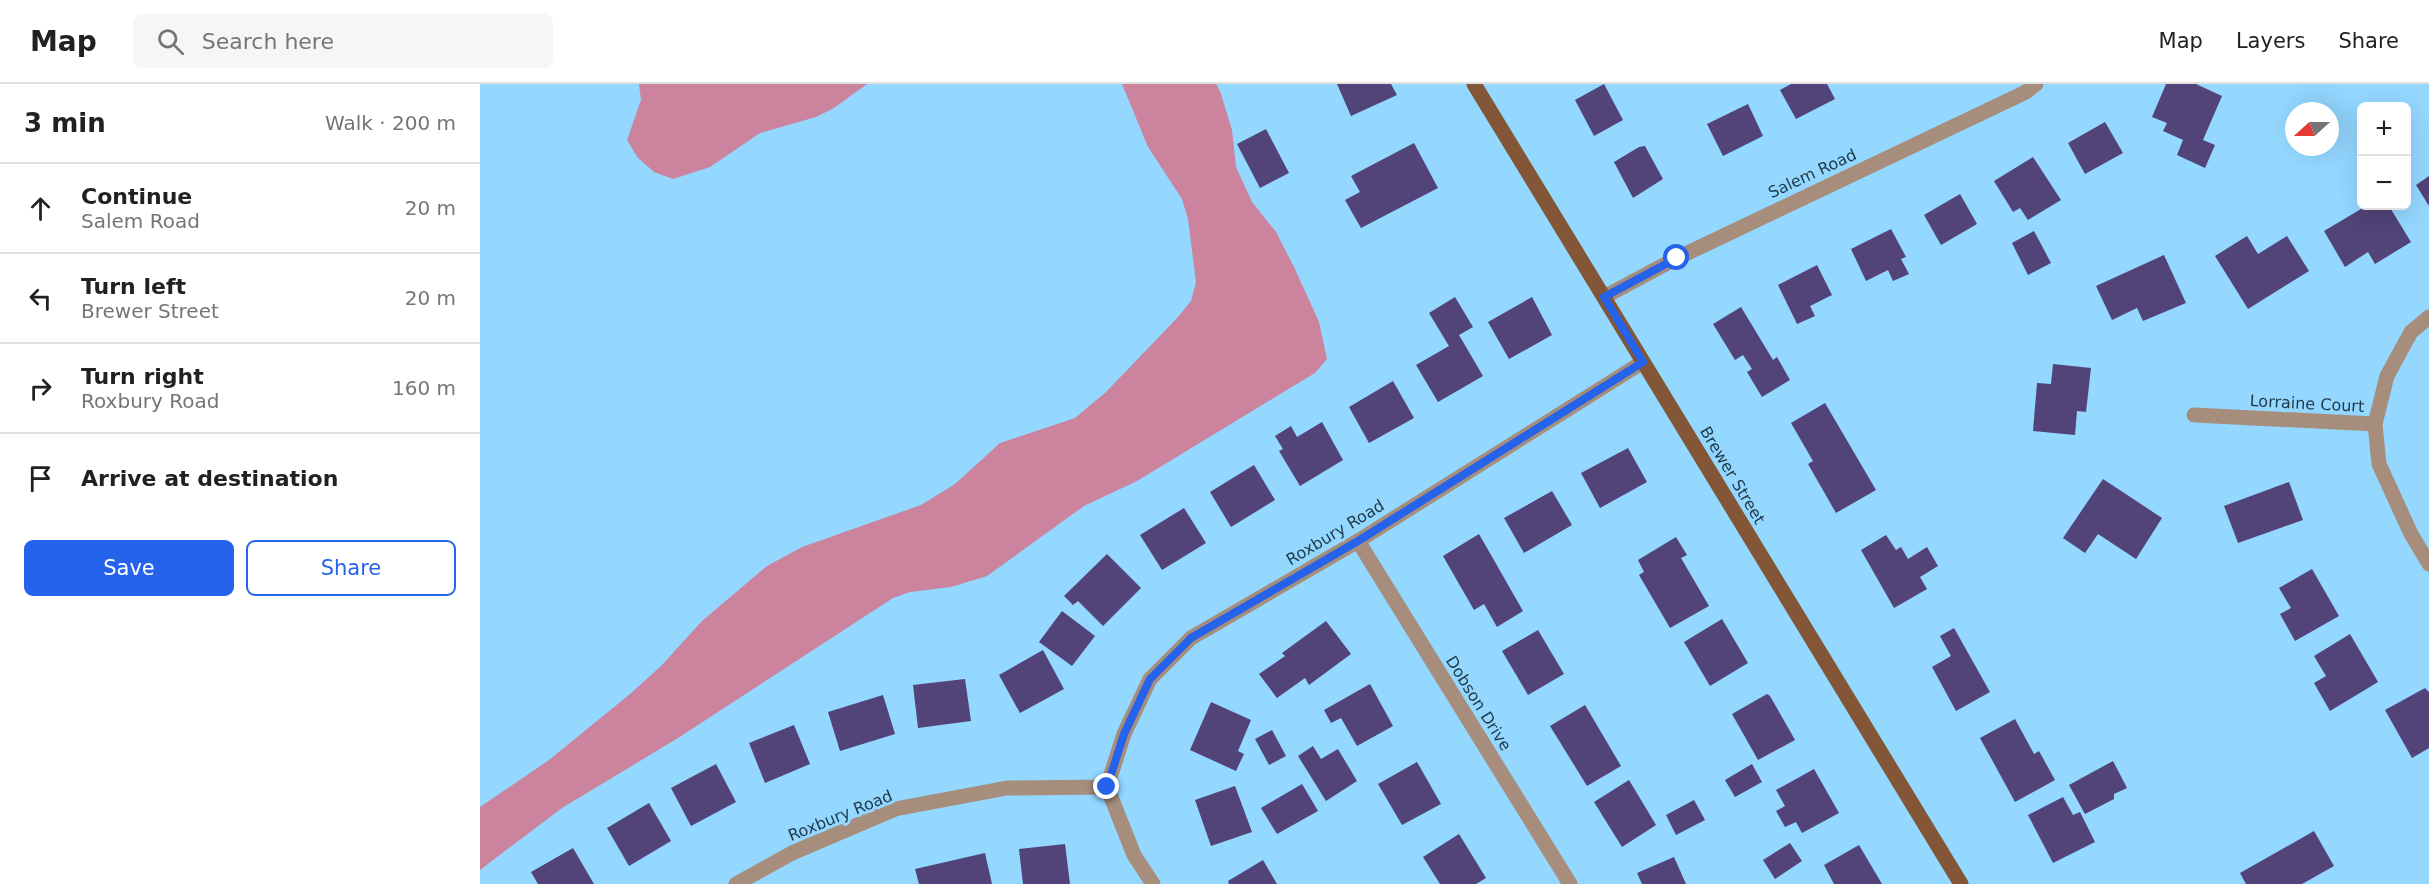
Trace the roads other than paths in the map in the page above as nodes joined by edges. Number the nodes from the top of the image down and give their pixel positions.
1 (1474, 84) edge
2 (2036, 84) edge
3 (1604, 297) junction
4 (2429, 317) edge
5 (1643, 362) junction
6 (2194, 415) dead end
7 (2375, 424) junction
8 (1358, 541) junction
9 (2429, 564) edge
10 (1107, 787) junction
11 (735, 884) edge
12 (1153, 884) edge
13 (1570, 884) edge
14 (1961, 884) edge

1 - 3 main road, Brewer Street
2 - 3 street, Salem Road
3 - 5 main road, Brewer Street
4 - 7 street
5 - 8 street, Roxbury Road
5 - 14 main road, Brewer Street
6 - 7 street, Lorraine Court
7 - 9 street, Lorraine Court
8 - 10 street, Roxbury Road
8 - 13 street, Dobson Drive
10 - 11 street, Roxbury Road
10 - 12 street

